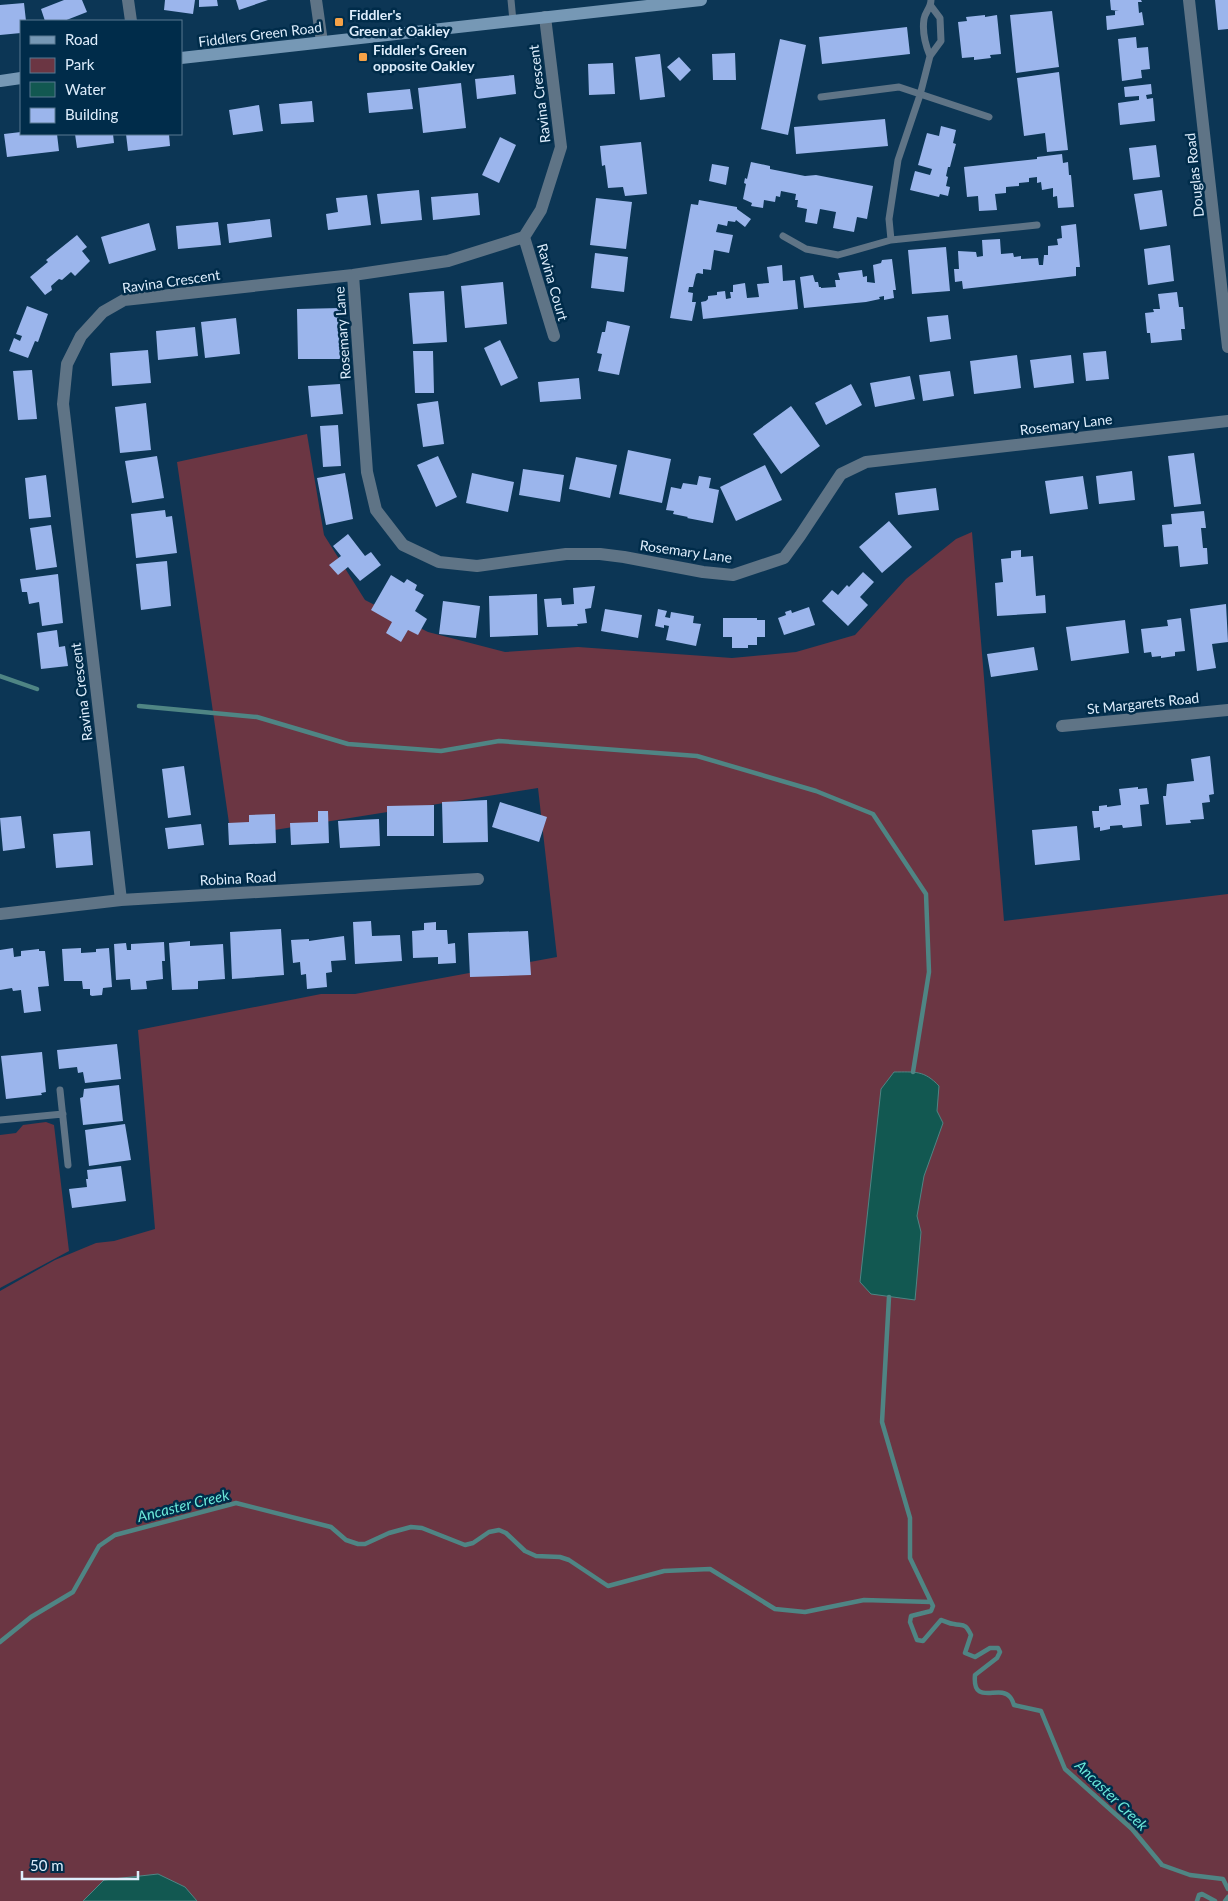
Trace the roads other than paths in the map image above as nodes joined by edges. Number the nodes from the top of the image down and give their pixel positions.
1 (128, 0) edge
2 (316, 0) edge
3 (511, 0) edge
4 (701, 0) edge
5 (1189, 0) edge
6 (931, 3) edge
7 (545, 17) junction
8 (130, 20) edge
9 (513, 21) junction
10 (322, 42) junction
11 (930, 56) junction
12 (182, 58) edge
13 (20, 78) edge
14 (0, 80) edge
15 (920, 94) junction
16 (821, 97) dead end
17 (989, 117) dead end
18 (1037, 225) dead end
19 (524, 236) junction
20 (783, 236) dead end
21 (891, 240) junction
22 (353, 275) junction
23 (554, 336) dead end
24 (1228, 347) edge
25 (1228, 421) edge
26 (1228, 710) edge
27 (1062, 726) dead end
28 (478, 879) dead end
29 (121, 900) junction
30 (0, 914) edge
31 (60, 1090) dead end
32 (63, 1114) junction
33 (0, 1120) edge
34 (68, 1164) dead end

1 - 8 street
2 - 10 street
3 - 9 lane
4 - 7 main road, Fiddlers Green Road
5 - 24 street, Douglas Road
6 - 11 lane
6 - 11 lane
7 - 9 main road, Fiddlers Green Road
7 - 19 street, Ravina Crescent
9 - 10 main road, Fiddlers Green Road
10 - 12 main road, Fiddlers Green Road
11 - 15 lane
13 - 14 main road
15 - 16 lane
15 - 17 lane
15 - 21 lane
18 - 21 lane
19 - 22 street, Ravina Crescent
19 - 23 street, Ravina Court
20 - 21 lane
22 - 25 street, Rosemary Lane
22 - 29 street, Ravina Crescent
26 - 27 street, St Margarets Road
28 - 29 street, Robina Road
29 - 30 street, Robina Road
31 - 32 lane
32 - 33 lane
32 - 34 lane

